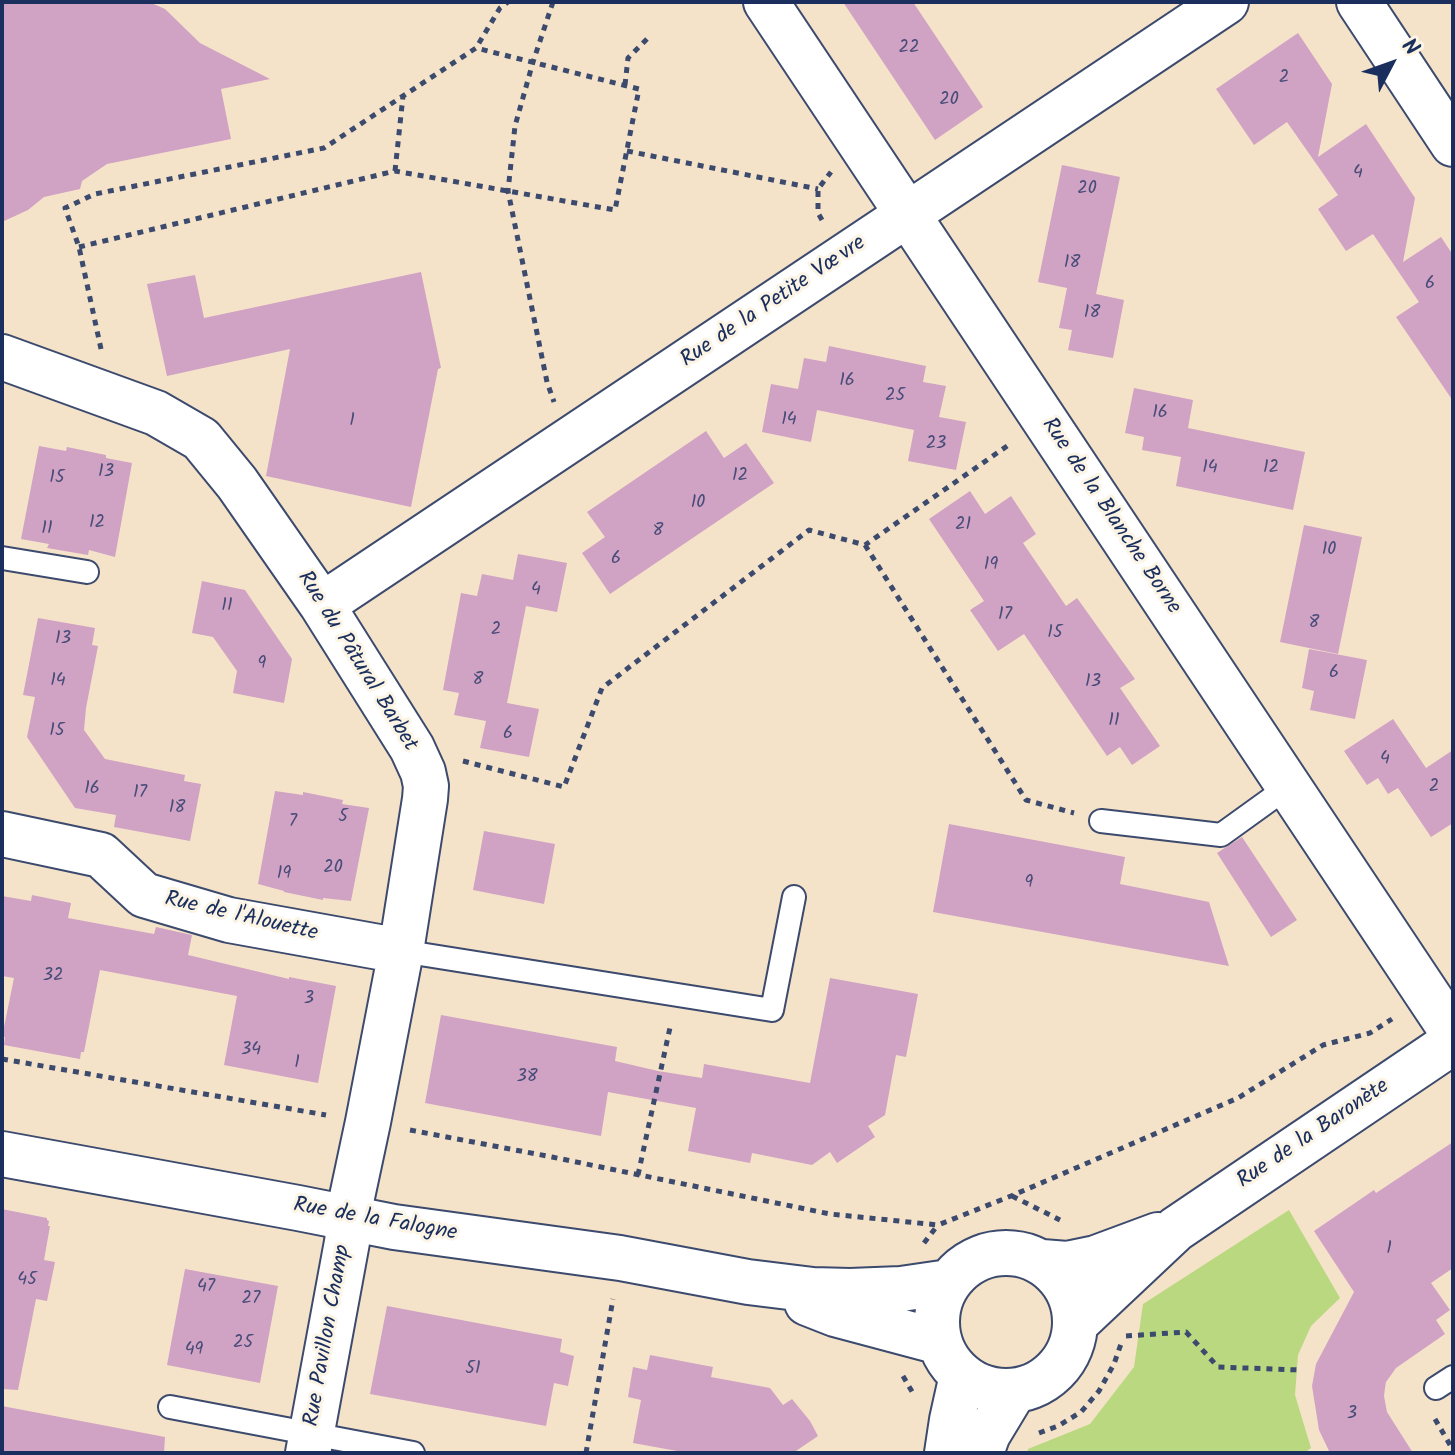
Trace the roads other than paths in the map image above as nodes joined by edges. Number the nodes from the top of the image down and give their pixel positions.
1 (766, 2) edge
2 (1226, 2) edge
3 (1359, 2) edge
4 (1453, 144) edge
5 (908, 214) junction
6 (2, 357) edge
7 (2, 558) edge
8 (87, 572) dead end
9 (322, 605) junction
10 (1289, 786) junction
11 (1101, 821) road end
12 (2, 834) edge
13 (794, 897) dead end
14 (401, 951) junction
15 (1453, 1033) edge
16 (1453, 1042) edge
17 (2, 1154) edge
18 (349, 1219) junction
19 (1176, 1229) junction
20 (1042, 1262) junction
21 (748, 1282) junction
22 (949, 1282) junction
23 (1075, 1324) junction
24 (951, 1358) junction
25 (1014, 1391) junction
26 (170, 1407) dead end
27 (967, 1440) edge
28 (310, 1443) edge
29 (413, 1453) edge

1 - 5 street, Rue de la Blanche Borne
2 - 5 street, Rue de la Petite Vœvre
3 - 4 street
5 - 9 street, Rue de la Petite Vœvre
5 - 10 street, Rue de la Blanche Borne
6 - 9 street, Rue du Pâtural Barbet
7 - 8 lane
9 - 14 street, Rue du Pâtural Barbet
10 - 11 lane
10 - 15 street, Rue de la Blanche Borne
12 - 14 street, Rue de l'Alouette
13 - 14 lane
14 - 18 street, Rue du Pâtural Barbet
16 - 19 street, Rue de la Baronète
17 - 18 street, Rue de la Falogne
18 - 21 street, Rue de la Falogne
18 - 28 street, Rue Pavillon Champ
19 - 20 street, Rue de la Baronète
19 - 23 street, Rue de la Baronète
20 - 22 street
20 - 23 street
21 - 22 street, Rue de la Falogne
21 - 24 street, Rue de la Falogne
22 - 24 street
23 - 25 street
24 - 25 street
24 - 27 street
25 - 27 street
26 - 28 lane
28 - 29 lane

